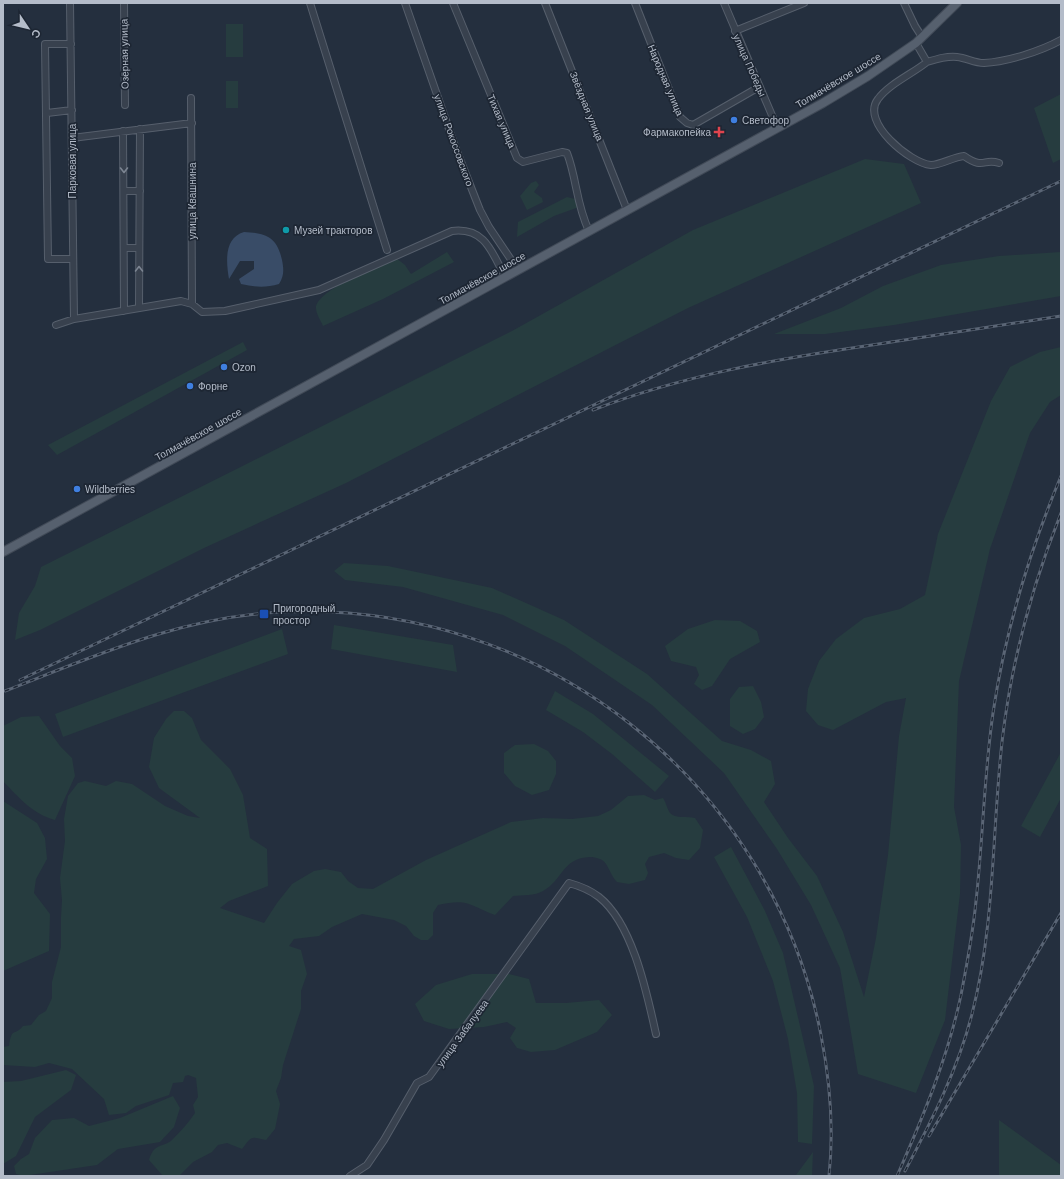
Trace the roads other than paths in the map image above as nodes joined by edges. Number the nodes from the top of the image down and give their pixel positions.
1 (70, 3) edge
2 (124, 3) edge
3 (310, 3) edge
4 (405, 3) edge
5 (452, 3) edge
6 (545, 3) edge
7 (635, 3) edge
8 (724, 3) edge
9 (804, 3) edge
10 (904, 3) edge
11 (957, 3) edge
12 (735, 31) junction
13 (922, 37) junction
14 (1061, 40) edge
15 (916, 43) junction
16 (70, 44) junction
17 (927, 62) junction
18 (759, 86) junction
19 (191, 98) dead end
20 (125, 105) dead end
21 (72, 110) junction
22 (46, 113) junction
23 (192, 123) junction
24 (777, 127) junction
25 (140, 130) junction
26 (123, 131) junction
27 (72, 138) junction
28 (999, 163) dead end
29 (124, 191) junction
30 (140, 191) junction
31 (627, 210) junction
32 (589, 231) junction
33 (124, 248) junction
34 (139, 248) junction
35 (388, 250) dead end
36 (72, 259) junction
37 (518, 270) junction
38 (505, 277) junction
39 (192, 304) junction
40 (139, 308) junction
41 (124, 311) junction
42 (74, 319) junction
43 (56, 325) dead end
44 (3, 552) edge
45 (656, 1034) dead end
46 (350, 1176) edge

1 - 16 street, Парковая улица
2 - 20 street, Озёрная улица
3 - 35 street
4 - 37 street, улица Рокоссовского
5 - 32 street, Тихая улица
6 - 31 street, Звёздная улица
7 - 18 street, Народная улица
8 - 12 street, улица Победы
9 - 12 street
10 - 13 street
11 - 13 main road, Толмачёвское шоссе
12 - 18 street, улица Победы
13 - 15 main road, Толмачёвское шоссе
14 - 17 street
15 - 17 street
15 - 24 main road, Толмачёвское шоссе
16 - 21 street, Парковая улица
16 - 22 street
17 - 28 street
18 - 24 street, улица Победы
19 - 23 street, улица Квашнина
21 - 22 street
21 - 27 street, Парковая улица
22 - 36 street
23 - 25 street
23 - 39 street, улица Квашнина
24 - 31 main road, Толмачёвское шоссе
25 - 26 street
25 - 30 street
26 - 27 street
26 -> 29 street
27 - 36 street, Парковая улица
29 - 30 street
29 - 33 street
30 - 34 street
31 - 32 main road, Толмачёвское шоссе
32 - 37 main road, Толмачёвское шоссе
33 - 34 street
33 - 41 street
40 -> 34 street
36 - 42 street, Парковая улица
37 - 38 main road, Толмачёвское шоссе
38 - 39 street
38 - 44 main road, Толмачёвское шоссе
39 - 40 street
40 - 41 street
41 - 42 street
42 - 43 street
45 - 46 street, улица Забалуева

